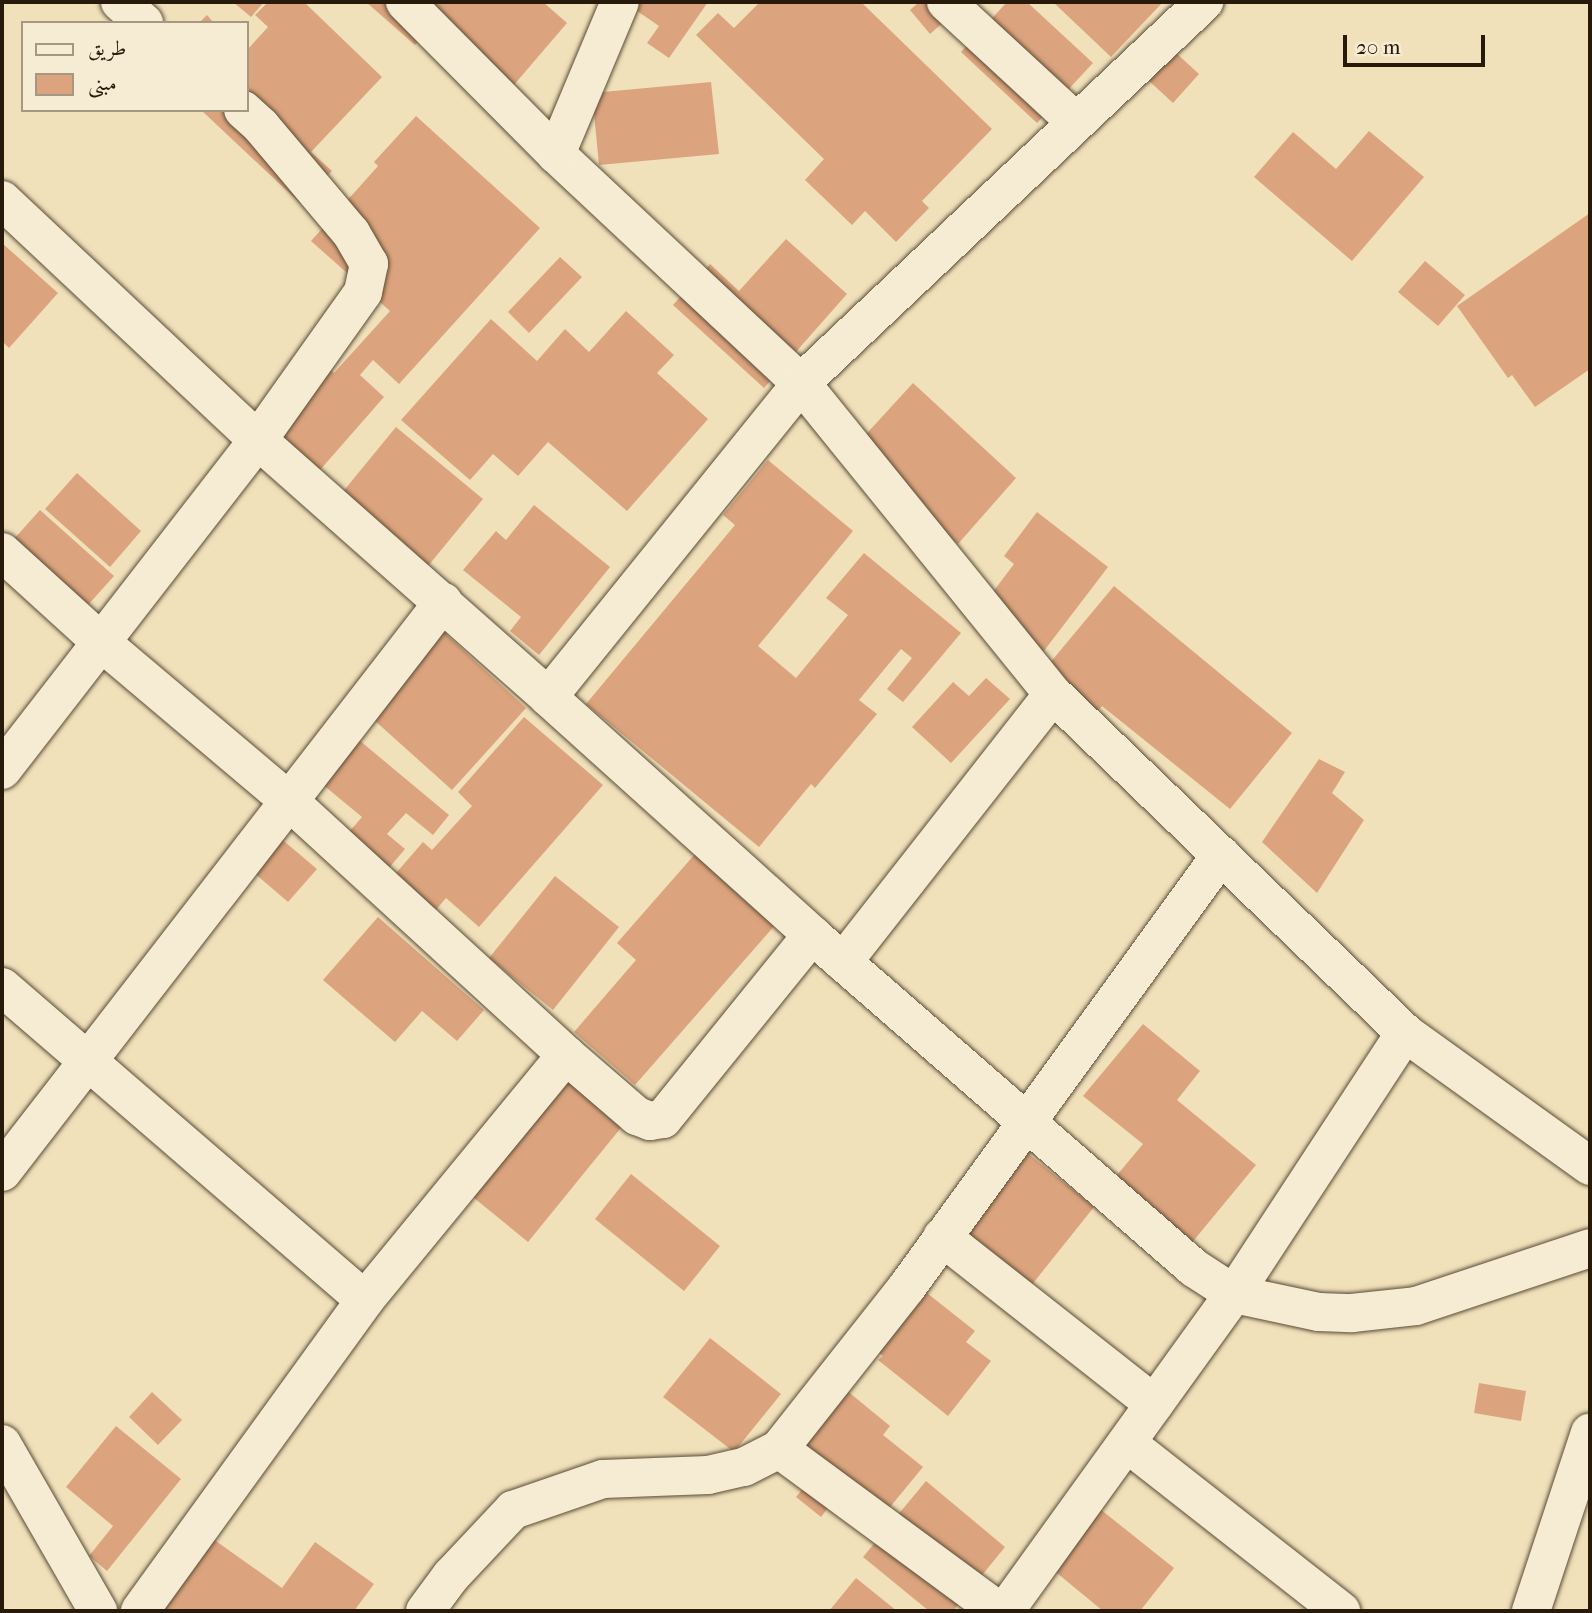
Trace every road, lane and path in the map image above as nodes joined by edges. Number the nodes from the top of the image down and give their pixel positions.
1 (120, 2) edge
2 (405, 2) edge
3 (620, 2) edge
4 (946, 2) edge
5 (1204, 2) edge
6 (142, 21) edge
7 (245, 112) edge
8 (1076, 121) junction
9 (556, 154) junction
10 (2, 200) edge
11 (801, 383) junction
12 (258, 440) junction
13 (2, 552) edge
14 (443, 603) junction
15 (102, 643) junction
16 (1053, 694) junction
17 (548, 696) junction
18 (2, 770) edge
19 (288, 800) junction
20 (1221, 855) junction
21 (812, 935) junction
22 (843, 962) junction
23 (2, 987) edge
24 (1405, 1033) junction
25 (566, 1055) junction
26 (89, 1061) junction
27 (1026, 1122) junction
28 (1590, 1166) edge
29 (2, 1172) edge
30 (942, 1237) junction
31 (1590, 1248) edge
32 (1234, 1294) junction
33 (365, 1300) junction
34 (1154, 1404) junction
35 (1590, 1433) edge
36 (2, 1444) edge
37 (1128, 1444) junction
38 (779, 1450) junction
39 (98, 1611) edge
40 (140, 1611) edge
41 (425, 1611) edge
42 (999, 1611) edge
43 (1005, 1611) edge
44 (1341, 1611) edge
45 (1531, 1611) edge

1 - 6 street
2 - 9 street
3 - 9 street
4 - 8 street
5 - 8 street
7 - 12 street
8 - 11 street
9 - 11 street
10 - 12 street
11 - 16 street
11 - 17 street
12 - 14 street
12 - 15 street
13 - 15 street
14 - 17 street
14 - 19 street
15 - 18 street
15 - 19 street
16 - 20 street
16 - 22 street
17 - 21 street
19 - 25 street
19 - 26 street
20 - 24 street
20 - 27 street
21 - 22 street
21 - 25 street
22 - 27 street
23 - 26 street
24 - 28 street
24 - 32 street
25 - 33 street
26 - 29 street
26 - 33 street
27 - 30 street
27 - 32 street
30 - 34 street
30 - 38 street
31 - 32 street
32 - 34 street
33 - 40 street
34 - 37 street
35 - 45 street
36 - 39 street
37 - 43 street
37 - 44 street
38 - 41 street
38 - 42 street

